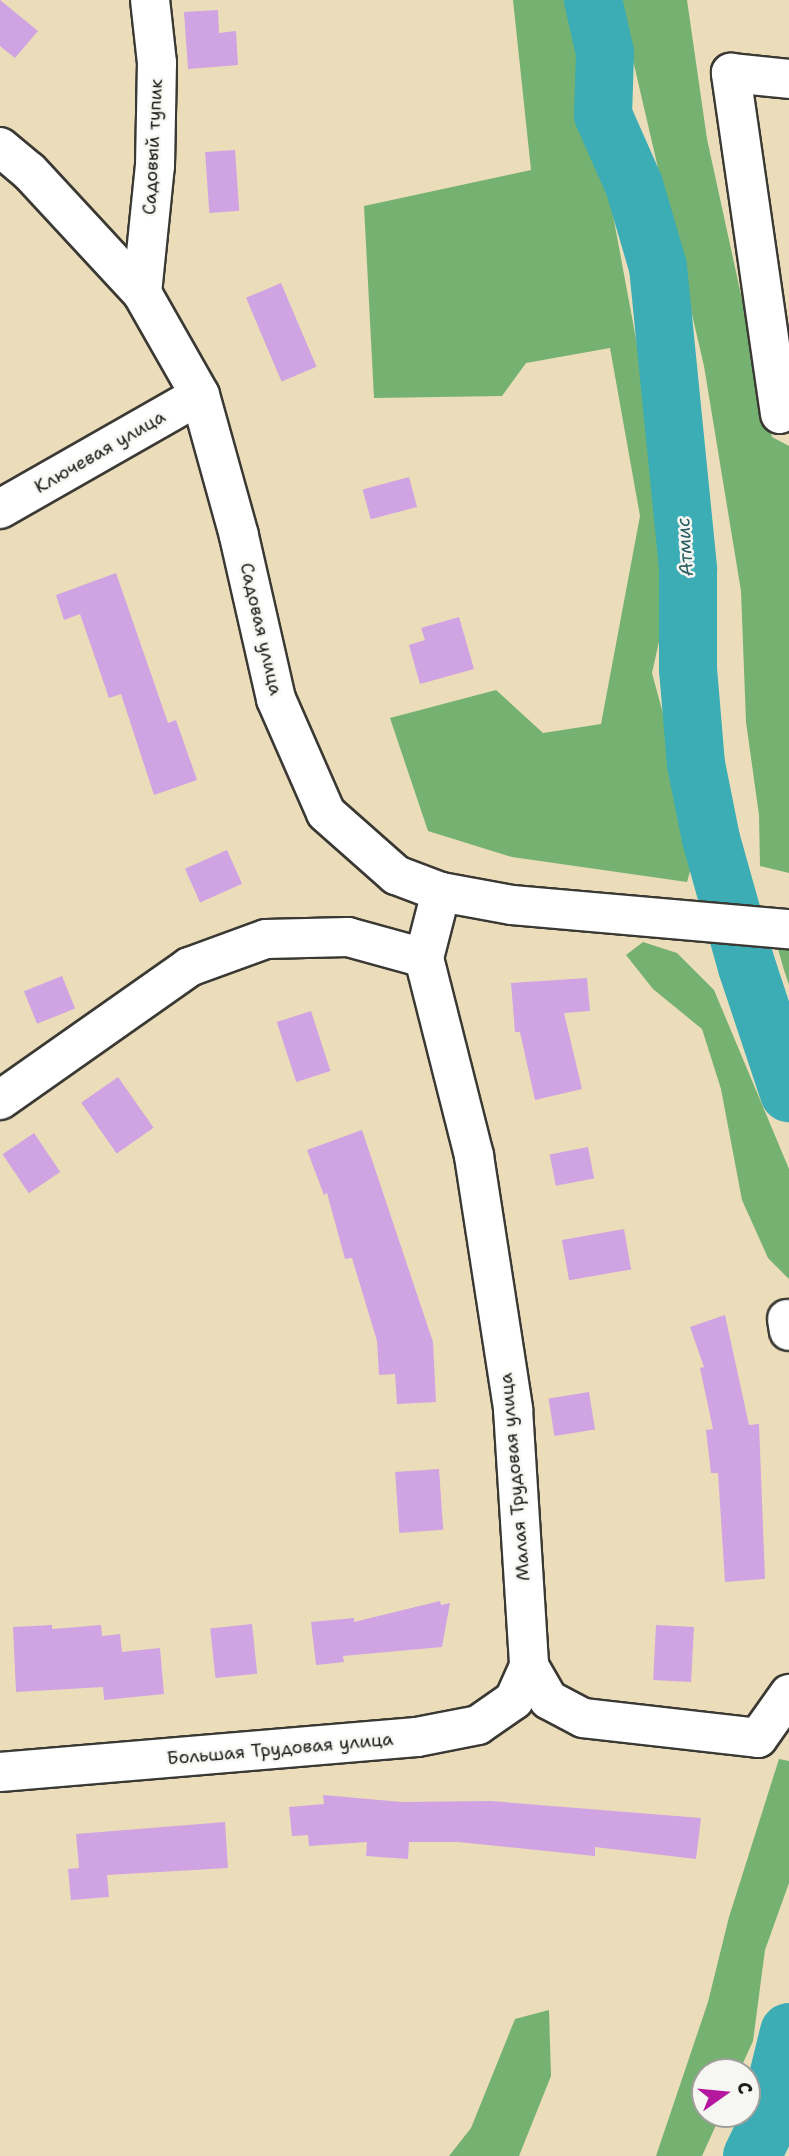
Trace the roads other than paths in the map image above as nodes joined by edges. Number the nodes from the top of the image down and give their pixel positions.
1 (150, 0) edge
2 (789, 79) edge
3 (0, 147) edge
4 (142, 293) junction
5 (200, 395) junction
6 (780, 414) dead end
7 (0, 509) edge
8 (441, 892) junction
9 (789, 929) edge
10 (424, 958) junction
11 (0, 1100) edge
12 (529, 1665) junction
13 (789, 1694) edge
14 (0, 1772) edge

1 - 4 street, Садовый тупик
2 - 6 street
3 - 4 street, Садовая улица
4 - 5 street, Садовая улица
5 - 7 street, Ключевая улица
5 - 8 street, Садовая улица
8 - 9 street, Садовая улица
8 - 10 street
10 - 11 street
10 - 12 street, Малая Трудовая улица
12 - 13 street, Малая Трудовая улица
12 - 14 street, Большая Трудовая улица

